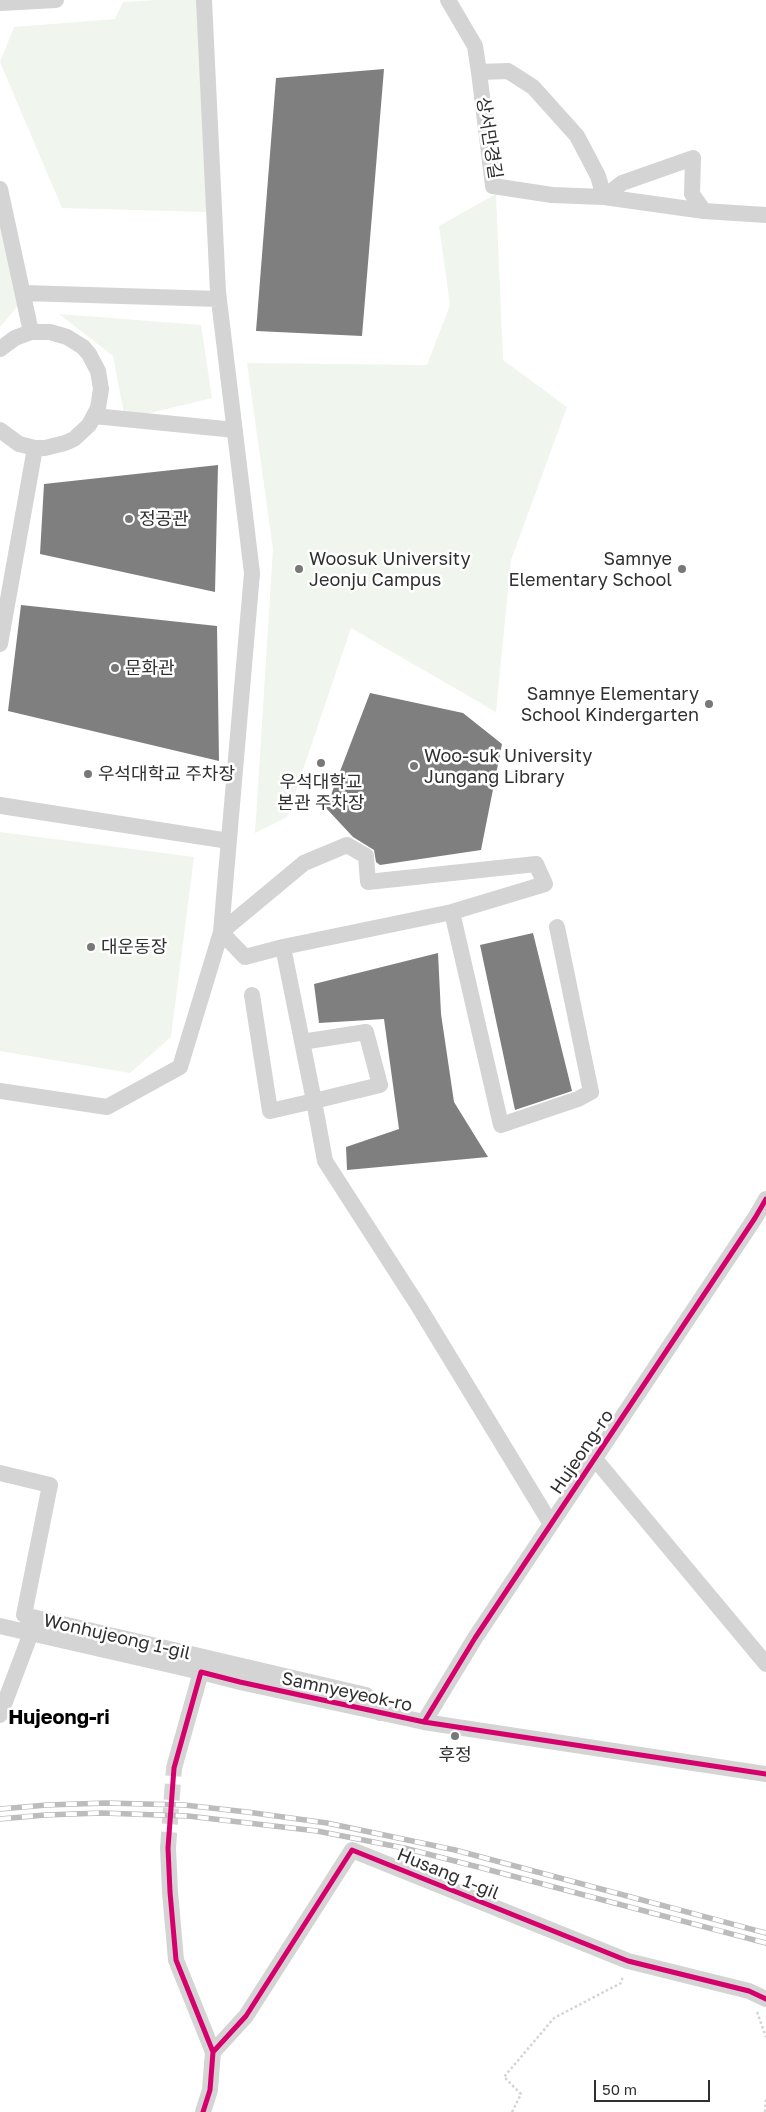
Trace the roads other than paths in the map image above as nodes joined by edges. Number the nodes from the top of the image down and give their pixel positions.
1 (56, 0) edge
2 (204, 0) edge
3 (448, 0) edge
4 (0, 3) edge
5 (479, 72) junction
6 (0, 189) edge
7 (604, 197) junction
8 (704, 211) junction
9 (766, 215) edge
10 (24, 293) junction
11 (219, 299) junction
12 (31, 332) junction
13 (0, 349) edge
14 (94, 416) junction
15 (0, 430) edge
16 (235, 430) junction
17 (35, 448) junction
18 (0, 644) edge
19 (0, 806) edge
20 (229, 841) junction
21 (452, 912) junction
22 (557, 927) dead end
23 (221, 932) junction
24 (283, 947) junction
25 (252, 995) dead end
26 (302, 1042) junction
27 (0, 1091) edge
28 (314, 1101) junction
29 (766, 1199) edge
30 (595, 1459) junction
31 (0, 1473) edge
32 (551, 1524) junction
33 (24, 1615) junction
34 (0, 1626) edge
35 (31, 1633) junction
36 (766, 1664) edge
37 (201, 1672) junction
38 (380, 1713) junction
39 (0, 1715) edge
40 (424, 1722) junction
41 (174, 1768) tunnel mouth
42 (766, 1774) edge
43 (168, 1848) tunnel mouth
44 (766, 1998) edge
45 (213, 2052) junction
46 (203, 2112) edge

1 - 4 street
2 - 11 street
3 - 5 street, 상서만경길
5 - 7 street, 상서만경길
5 - 7 street, 상서만경길
6 - 10 street
7 - 8 street, 상서만경길
7 - 8 street
8 - 9 street, 상서만경길
10 - 11 street
10 - 12 street
11 - 16 street
12 - 13 street
12 - 14 street
14 - 16 street
14 - 17 street
15 - 17 street
16 - 20 street
17 - 18 street
19 - 20 street
20 - 23 street
21 - 22 street
21 - 23 street
21 - 24 street
23 - 24 street
23 - 27 street
24 - 26 street
25 - 28 street
26 - 28 street
26 - 28 street
28 - 32 street
29 - 30 street, Hujeong-ro
30 - 32 street, Hujeong-ro
30 - 36 street
31 - 33 street, Wonhujeong 1-gil
32 - 40 street, Hujeong-ro
33 - 35 street
33 - 38 street, Wonhujeong 1-gil
34 - 35 street, Samnyeyeok-ro
35 - 37 street, Samnyeyeok-ro
35 - 39 street
37 - 38 street, Samnyeyeok-ro
37 - 41 street
38 - 40 street, Samnyeyeok-ro
40 - 42 street, Samnyeyeok-ro
43 - 45 street
44 - 45 street, Husang 1-gil
45 - 46 street

